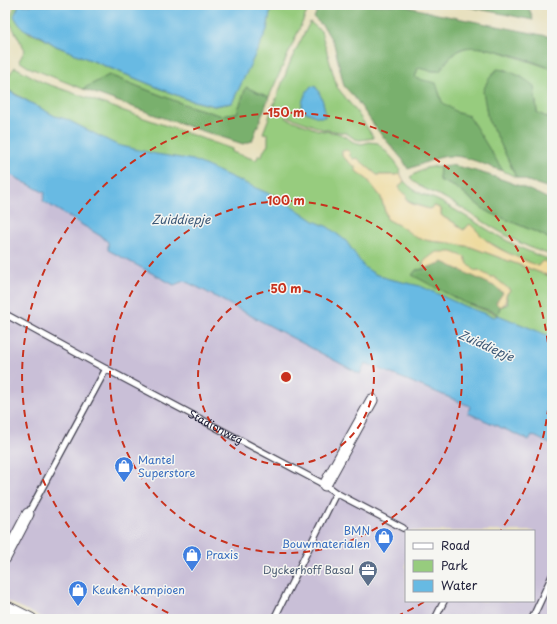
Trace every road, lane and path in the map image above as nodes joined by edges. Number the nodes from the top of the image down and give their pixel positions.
1 (5, 314) edge
2 (106, 369) junction
3 (372, 400) dead end
4 (325, 485) junction
5 (336, 493) junction
6 (28, 514) joint
7 (403, 528) dead end
8 (5, 558) edge
9 (552, 576) edge
10 (444, 602) edge
11 (5, 606) edge
12 (31, 619) edge
13 (274, 619) edge
14 (435, 619) edge
15 (532, 619) edge

1 - 2 lane, Stadionweg
2 - 4 lane, Stadionweg
2 - 6 lane
3 - 4 street
4 - 5 lane, Stadionweg
5 - 7 lane, Stadionweg
5 - 13 lane
6 - 8 street
9 - 15 lane
10 - 14 lane
11 - 12 street

